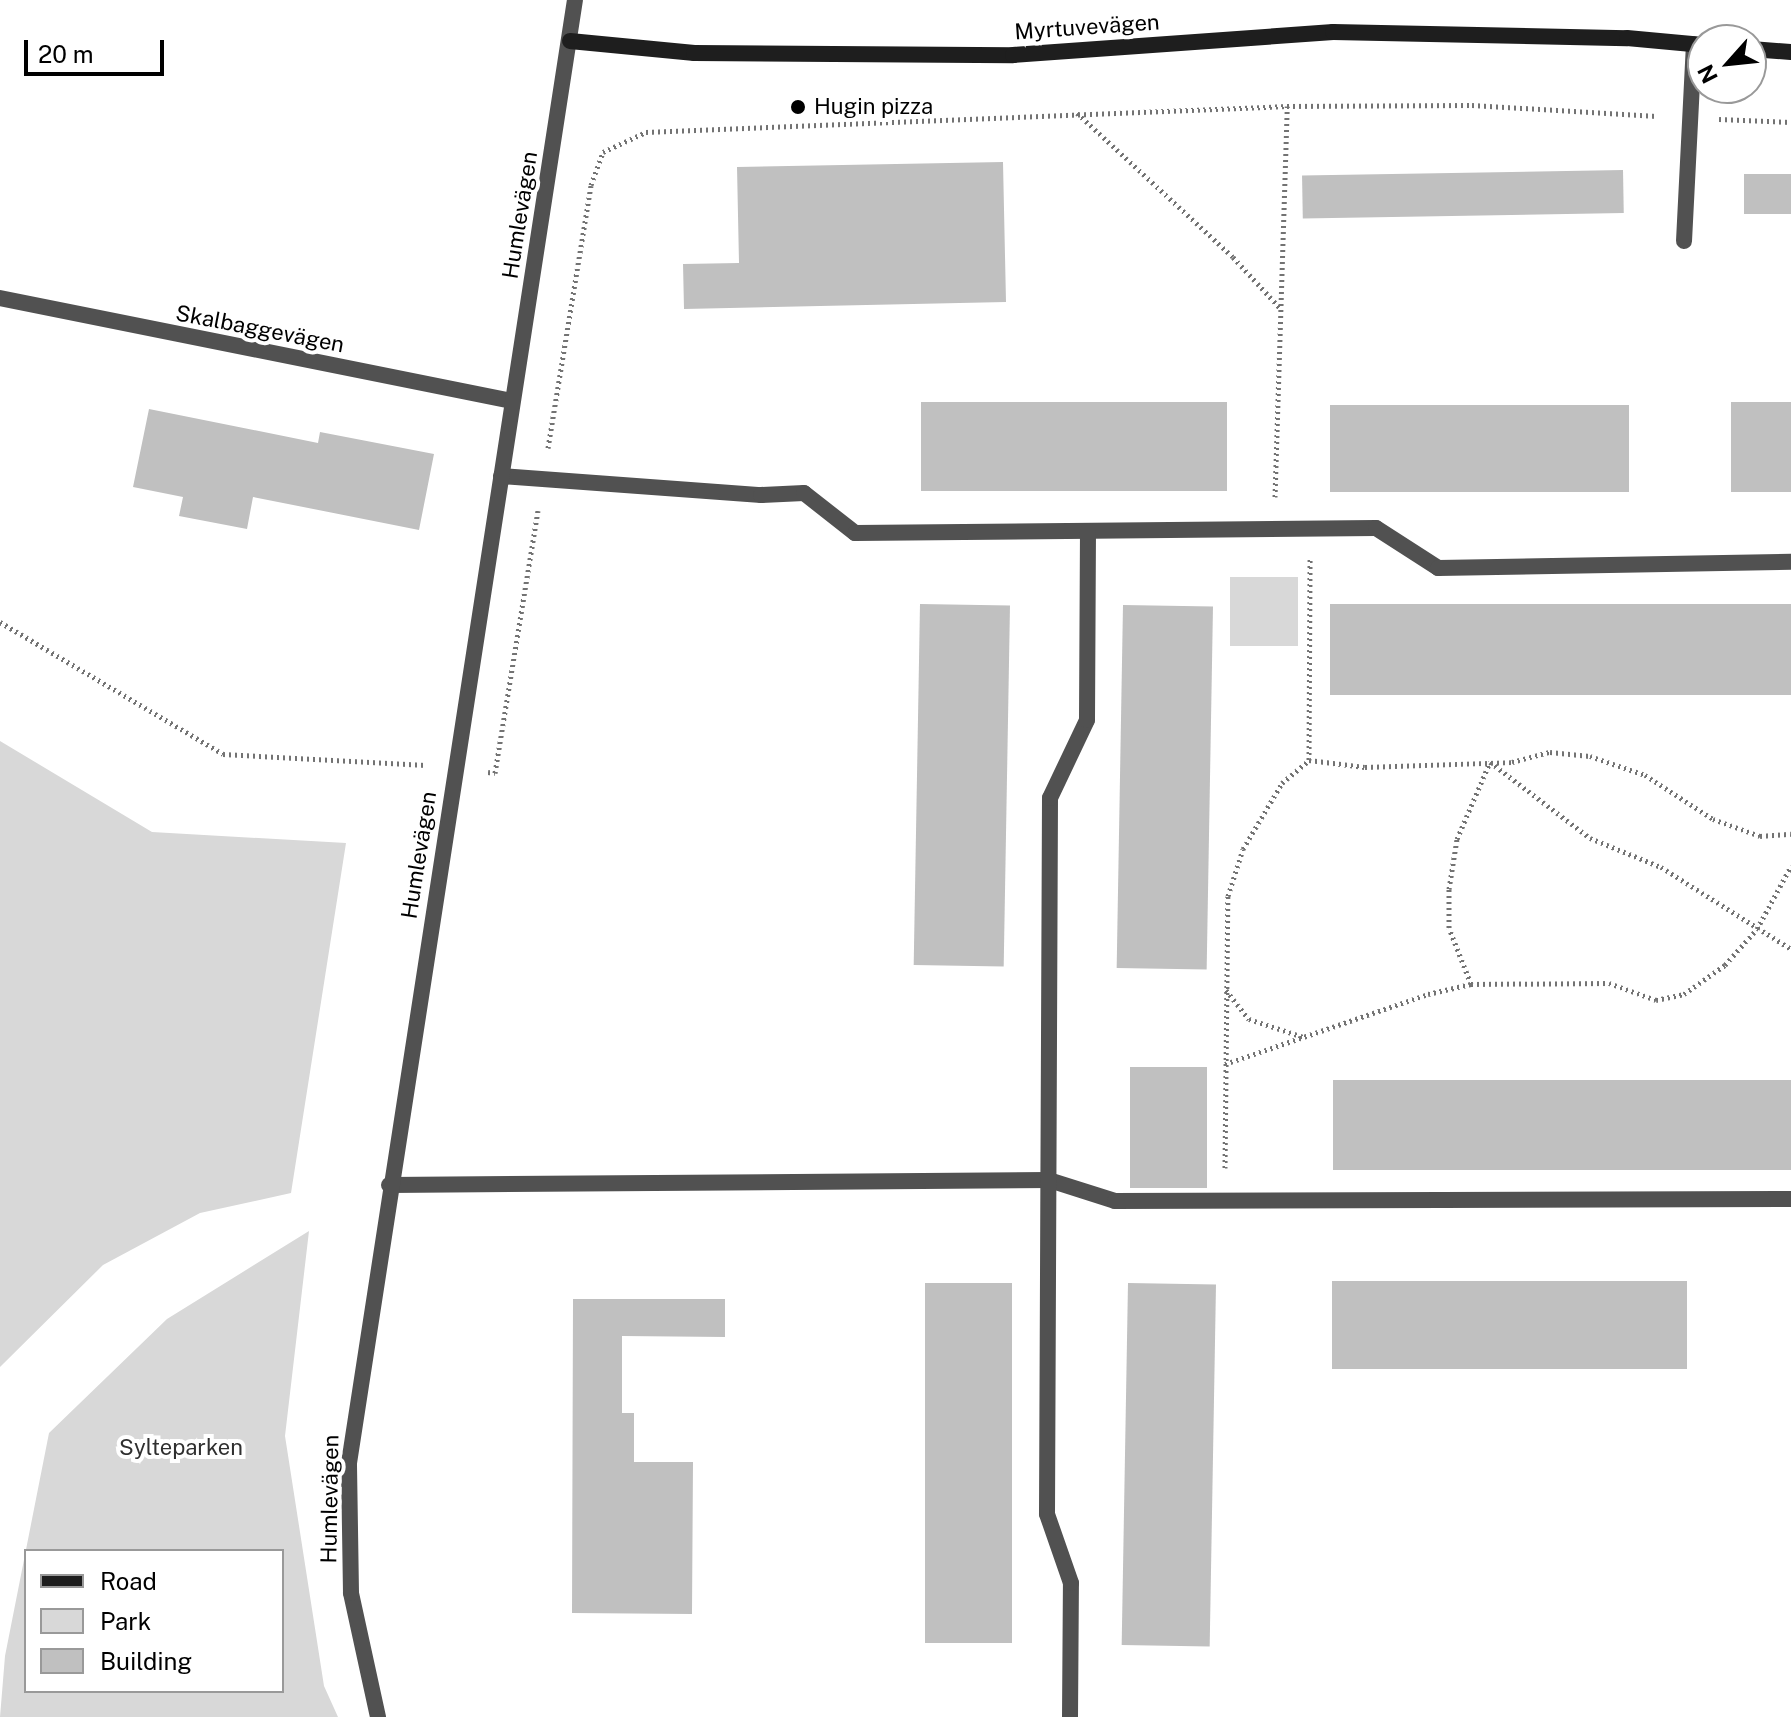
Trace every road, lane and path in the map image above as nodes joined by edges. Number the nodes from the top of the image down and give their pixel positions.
1 (575, 0) edge
2 (570, 41) junction
3 (1687, 44) edge
4 (1767, 50) edge
5 (1791, 52) edge
6 (1690, 104) edge
7 (1287, 106) junction
8 (1077, 112) junction
9 (1688, 118) junction
10 (1791, 122) edge
11 (1684, 241) dead end
12 (0, 298) edge
13 (1281, 309) junction
14 (512, 401) junction
15 (501, 476) junction
16 (543, 481) junction
17 (1274, 529) junction
18 (1311, 529) junction
19 (1088, 531) junction
20 (1791, 562) edge
21 (0, 622) edge
22 (1309, 760) junction
23 (1490, 762) junction
24 (455, 768) junction
25 (1791, 834) edge
26 (1791, 866) edge
27 (1757, 929) junction
28 (1791, 949) edge
29 (1471, 984) junction
30 (1225, 990) junction
31 (1304, 1037) junction
32 (1225, 1064) junction
33 (1049, 1180) junction
34 (389, 1185) junction
35 (1791, 1199) edge
36 (1225, 1201) junction
37 (378, 1717) edge
38 (1070, 1717) edge

1 - 2 street, Humlevägen
2 - 3 street, Myrtuvevägen
2 - 14 street, Humlevägen
4 - 5 street
6 - 9 street
7 - 8 path
7 - 9 path
7 - 13 path
8 - 13 path
8 - 16 path
9 - 10 path
9 - 11 street
12 - 14 street, Skalbaggevägen
13 - 17 path
14 - 15 street, Humlevägen
15 - 16 street
15 - 24 street, Humlevägen
16 - 19 street
16 - 24 path
17 - 18 street
17 - 19 street
18 - 20 street
18 - 22 path
19 - 33 street
21 - 24 path
22 - 23 path
22 - 30 path
23 - 25 path
23 - 27 path
23 - 29 path
24 - 34 street, Humlevägen
26 - 27 path
27 - 28 path
27 - 29 path
29 - 31 path
30 - 31 path
30 - 32 path
31 - 32 path
32 - 36 path
33 - 34 street
33 - 36 street
33 - 38 street
34 - 37 street, Humlevägen
35 - 36 street

